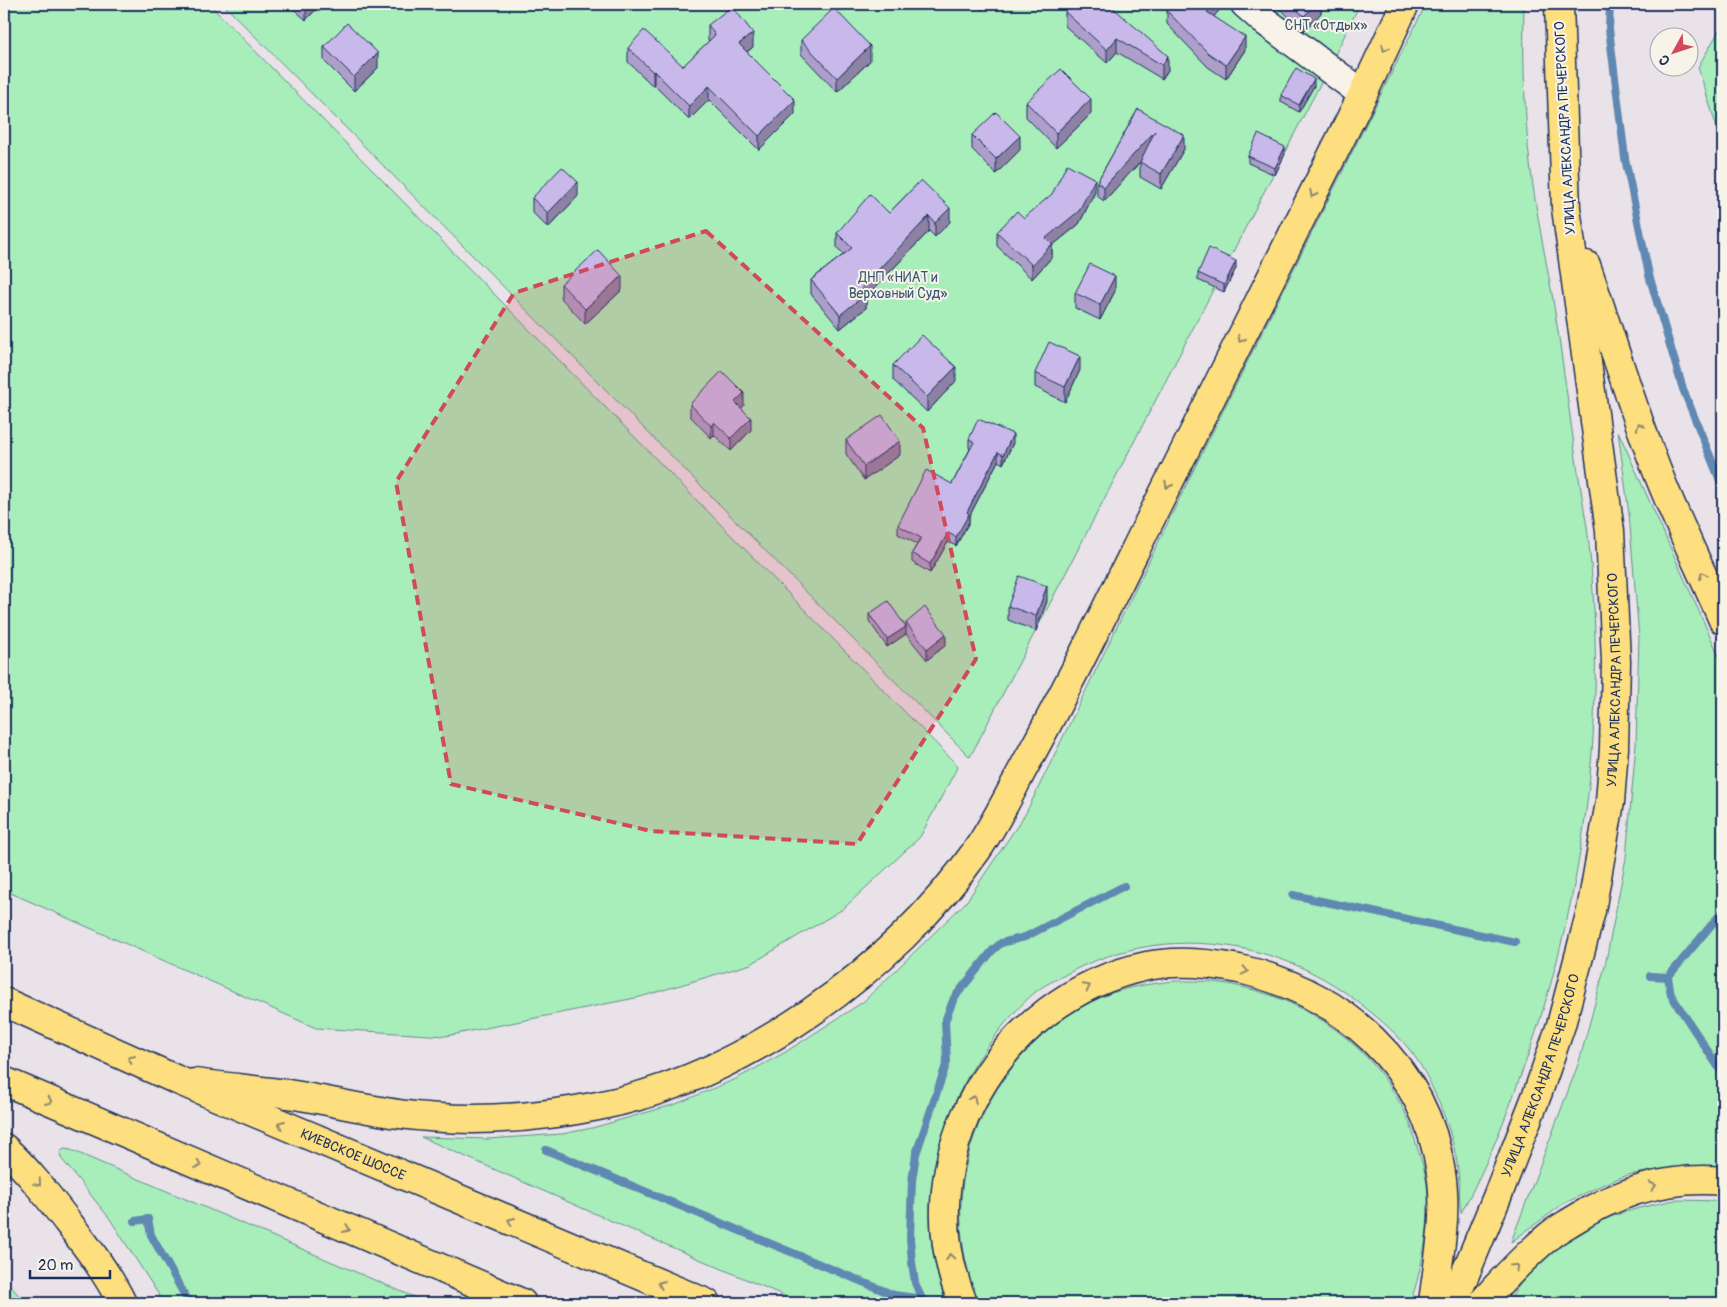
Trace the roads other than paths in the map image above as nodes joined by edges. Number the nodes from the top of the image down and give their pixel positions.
1 (1245, 4) edge
2 (1405, 4) edge
3 (1558, 4) edge
4 (1363, 94) junction
5 (1566, 208) junction
6 (1723, 620) edge
7 (4, 1002) edge
8 (175, 1079) junction
9 (4, 1082) edge
10 (4, 1148) edge
11 (1723, 1181) edge
12 (122, 1303) edge
13 (522, 1303) edge
14 (706, 1303) edge
15 (963, 1303) edge
16 (1434, 1303) edge
17 (1453, 1303) edge
18 (1482, 1303) edge

1 - 4 street
2 -> 4 main road
3 - 5 main road, УЛИЦА АЛЕКСАНДРА ПЕЧЕРСКОГО
4 -> 8 main road
6 -> 5 main road
5 - 17 main road, УЛИЦА АЛЕКСАНДРА ПЕЧЕРСКОГО
8 -> 7 main road, КИЕВСКОЕ ШОССЕ
14 -> 8 main road, КИЕВСКОЕ ШОССЕ
9 -> 13 main road
10 -> 12 main road
18 -> 11 main road
15 -> 16 main road

